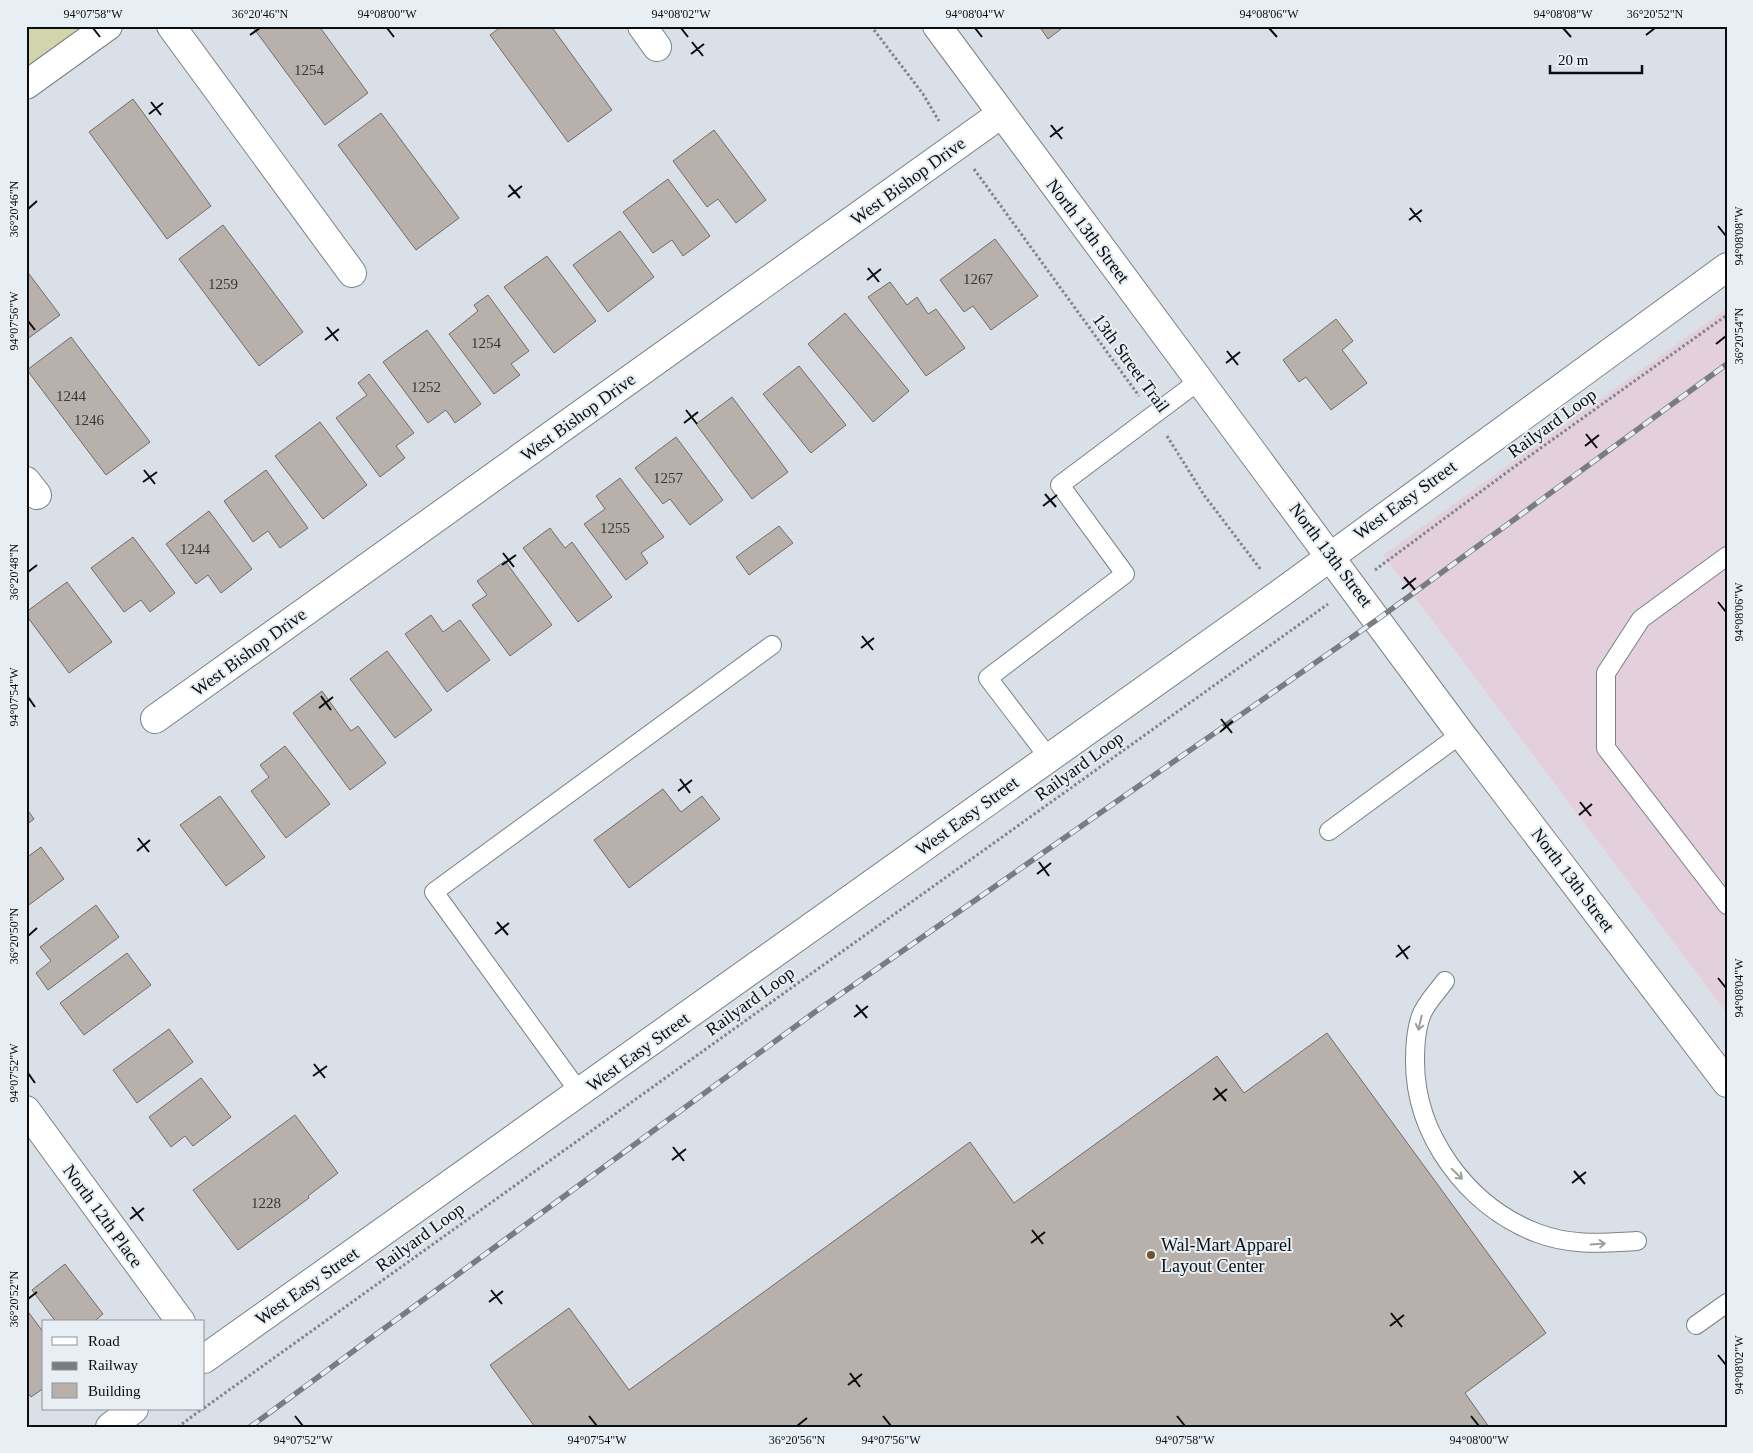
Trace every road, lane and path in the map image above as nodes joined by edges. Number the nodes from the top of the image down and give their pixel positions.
1 (108, 26) edge
2 (171, 26) edge
3 (871, 26) edge
4 (936, 26) edge
5 (26, 85) edge
6 (1001, 114) junction
7 (939, 120) dead end
8 (976, 172) dead end
9 (1727, 267) edge
10 (352, 273) dead end
11 (1727, 315) edge
12 (1200, 380) junction
13 (1153, 416) junction
14 (1330, 555) junction
15 (1395, 556) dead end
16 (1727, 556) edge
17 (1262, 572) dead end
18 (1311, 616) dead end
19 (772, 645) dead end
20 (155, 719) dead end
21 (1461, 734) junction
22 (1049, 758) junction
23 (1330, 831) dead end
24 (1727, 905) edge
25 (1445, 982) dead end
26 (1727, 1083) edge
27 (580, 1093) junction
28 (26, 1110) edge
29 (1638, 1241) dead end
30 (1727, 1303) edge
31 (179, 1320) edge
32 (1696, 1324) dead end
33 (205, 1357) edge
34 (205, 1408) edge
35 (133, 1410) edge
36 (202, 1410) edge
37 (110, 1427) edge
38 (178, 1427) edge

1 - 5 street
2 - 10 street
3 - 7 path
4 - 6 street, North 13th Street
6 - 12 street, North 13th Street
6 - 20 street, West Bishop Drive
8 - 13 path, 13th Street Trail
9 - 14 street, West Easy Street
11 - 15 path, Railyard Loop
12 - 13 lane
12 - 14 street, North 13th Street
13 - 17 path, 13th Street Trail
13 - 22 lane
14 - 21 street, North 13th Street
14 - 22 street, West Easy Street
16 - 24 lane
18 - 34 path, Railyard Loop
19 - 27 lane
21 - 23 lane
21 - 26 street, North 13th Street
22 - 27 street, West Easy Street
25 -> 29 lane
27 - 33 street, West Easy Street
28 - 31 street, North 12th Place
30 - 32 lane
35 - 37 street
36 - 38 path, Railyard Loop

